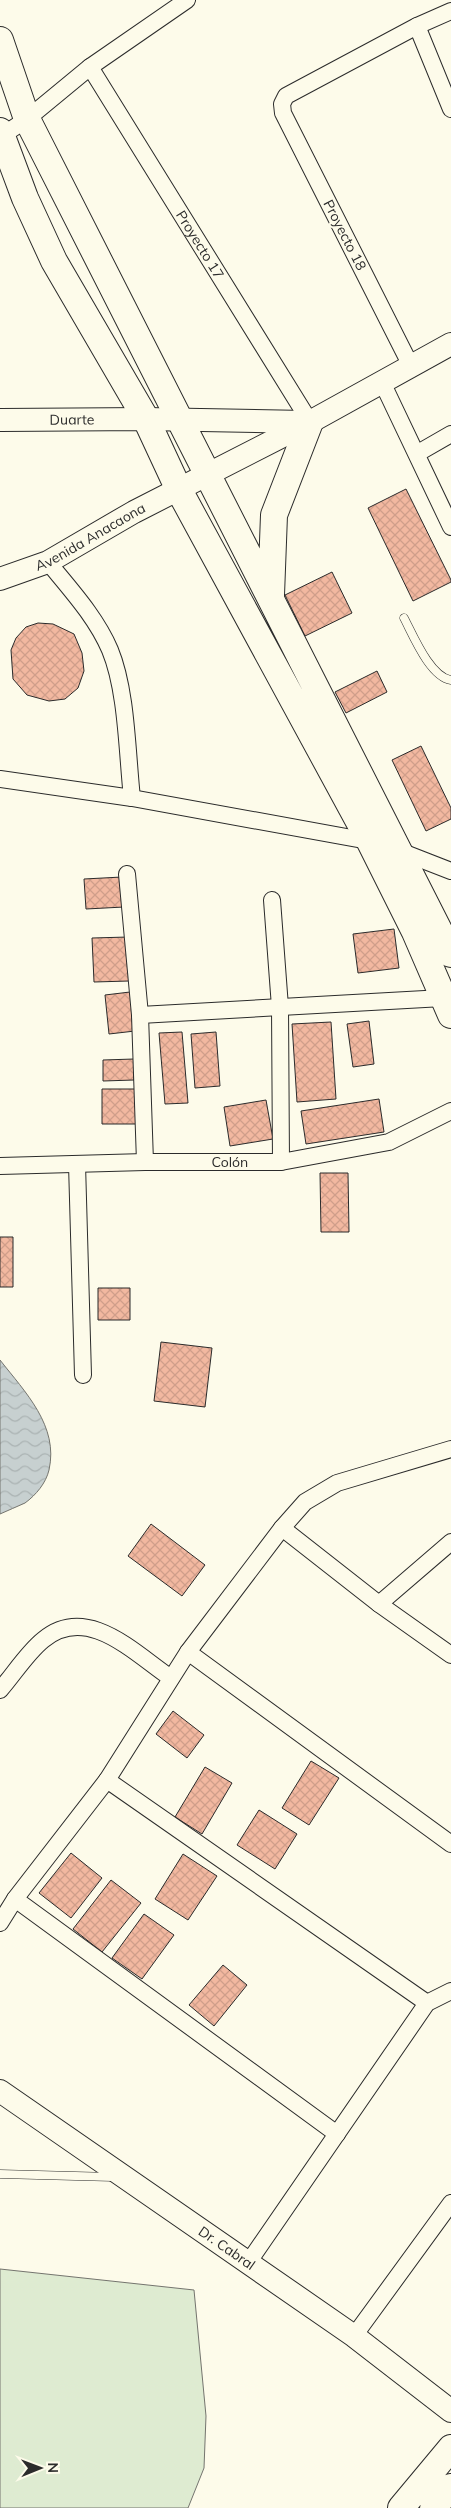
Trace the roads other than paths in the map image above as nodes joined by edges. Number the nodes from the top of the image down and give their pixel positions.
1 (187, 0) edge
2 (451, 11) edge
3 (417, 26) junction
4 (0, 40) edge
5 (90, 67) junction
6 (451, 109) edge
7 (26, 119) junction
8 (0, 135) edge
9 (111, 283) junction
10 (77, 300) junction
11 (451, 344) edge
12 (411, 366) junction
13 (382, 382) junction
14 (146, 419) junction
15 (0, 420) edge
16 (181, 420) junction
17 (310, 422) junction
18 (451, 434) edge
19 (418, 453) junction
20 (209, 474) junction
21 (179, 490) junction
22 (451, 527) edge
23 (48, 562) junction
24 (0, 578) edge
25 (271, 598) junction
26 (404, 618) dead end
27 (451, 680) edge
28 (0, 779) edge
29 (132, 798) junction
30 (369, 840) junction
31 (400, 851) junction
32 (451, 870) edge
33 (127, 874) dead end
34 (272, 900) dead end
35 (451, 954) edge
36 (447, 1006) edge
37 (280, 1007) junction
38 (140, 1015) junction
39 (451, 1111) edge
40 (145, 1162) junction
41 (281, 1162) junction
42 (76, 1164) junction
43 (0, 1166) edge
44 (83, 1375) dead end
45 (451, 1450) edge
46 (282, 1528) junction
47 (451, 1542) edge
48 (378, 1604) junction
49 (188, 1652) junction
50 (451, 1655) edge
51 (171, 1678) junction
52 (0, 1690) edge
53 (107, 1780) junction
54 (451, 1844) edge
55 (15, 1899) junction
56 (2, 1917) edge
57 (451, 1990) edge
58 (427, 2003) junction
59 (0, 2091) edge
60 (336, 2134) junction
61 (0, 2174) edge
62 (125, 2178) junction
63 (451, 2203) edge
64 (248, 2263) junction
65 (354, 2336) junction
66 (451, 2411) edge
67 (451, 2448) edge
68 (451, 2487) edge
69 (401, 2508) edge
70 (433, 2508) edge

1 - 5 street
2 - 3 street
3 - 6 street
3 - 12 street, Proyecto 18
4 - 7 main road
5 - 7 street
5 - 17 street, Proyecto 17
7 - 8 street
7 - 9 main road
8 - 10 main road
9 - 10 main road
9 - 16 main road
10 - 14 main road
11 - 12 main road, Avenida Anacaona
12 - 13 main road, Avenida Anacaona
13 - 17 main road, Avenida Anacaona
13 - 19 street
14 - 15 main road, Duarte
14 - 16 main road, Duarte
14 - 21 main road
16 - 17 main road, Duarte
16 - 20 main road
17 - 20 main road, Avenida Anacaona
17 - 25 main road
18 - 19 street
19 - 22 street
20 - 21 main road, Avenida Anacaona
20 - 25 main road
21 - 23 main road, Avenida Anacaona
21 - 30 main road
23 - 24 main road, Avenida Anacaona
23 - 29 street
25 - 31 main road
26 - 27 lane
28 - 29 street
29 - 30 street
30 - 31 street
30 - 36 main road
31 - 32 street
31 - 35 main road
33 - 38 street
34 - 37 street
36 - 37 street
37 - 38 street
37 - 41 street
38 - 40 street
39 - 41 street, Colón
40 - 41 street, Colón
40 - 42 street, Colón
42 - 43 street, Colón
42 - 44 street
45 - 46 street
46 - 48 street
46 - 49 street
47 - 48 street
48 - 50 street
49 - 51 street
49 - 54 street
51 - 52 street
51 - 53 street
53 - 55 street
53 - 58 street
55 - 56 street
55 - 60 street
57 - 58 street
58 - 60 street
59 - 62 main road, Dr. Cabral
60 - 64 street
61 - 62 lane
62 - 64 main road, Dr. Cabral
63 - 65 street
64 - 65 main road, Dr. Cabral
65 - 66 main road, Dr. Cabral
67 - 69 main road
68 - 70 main road

